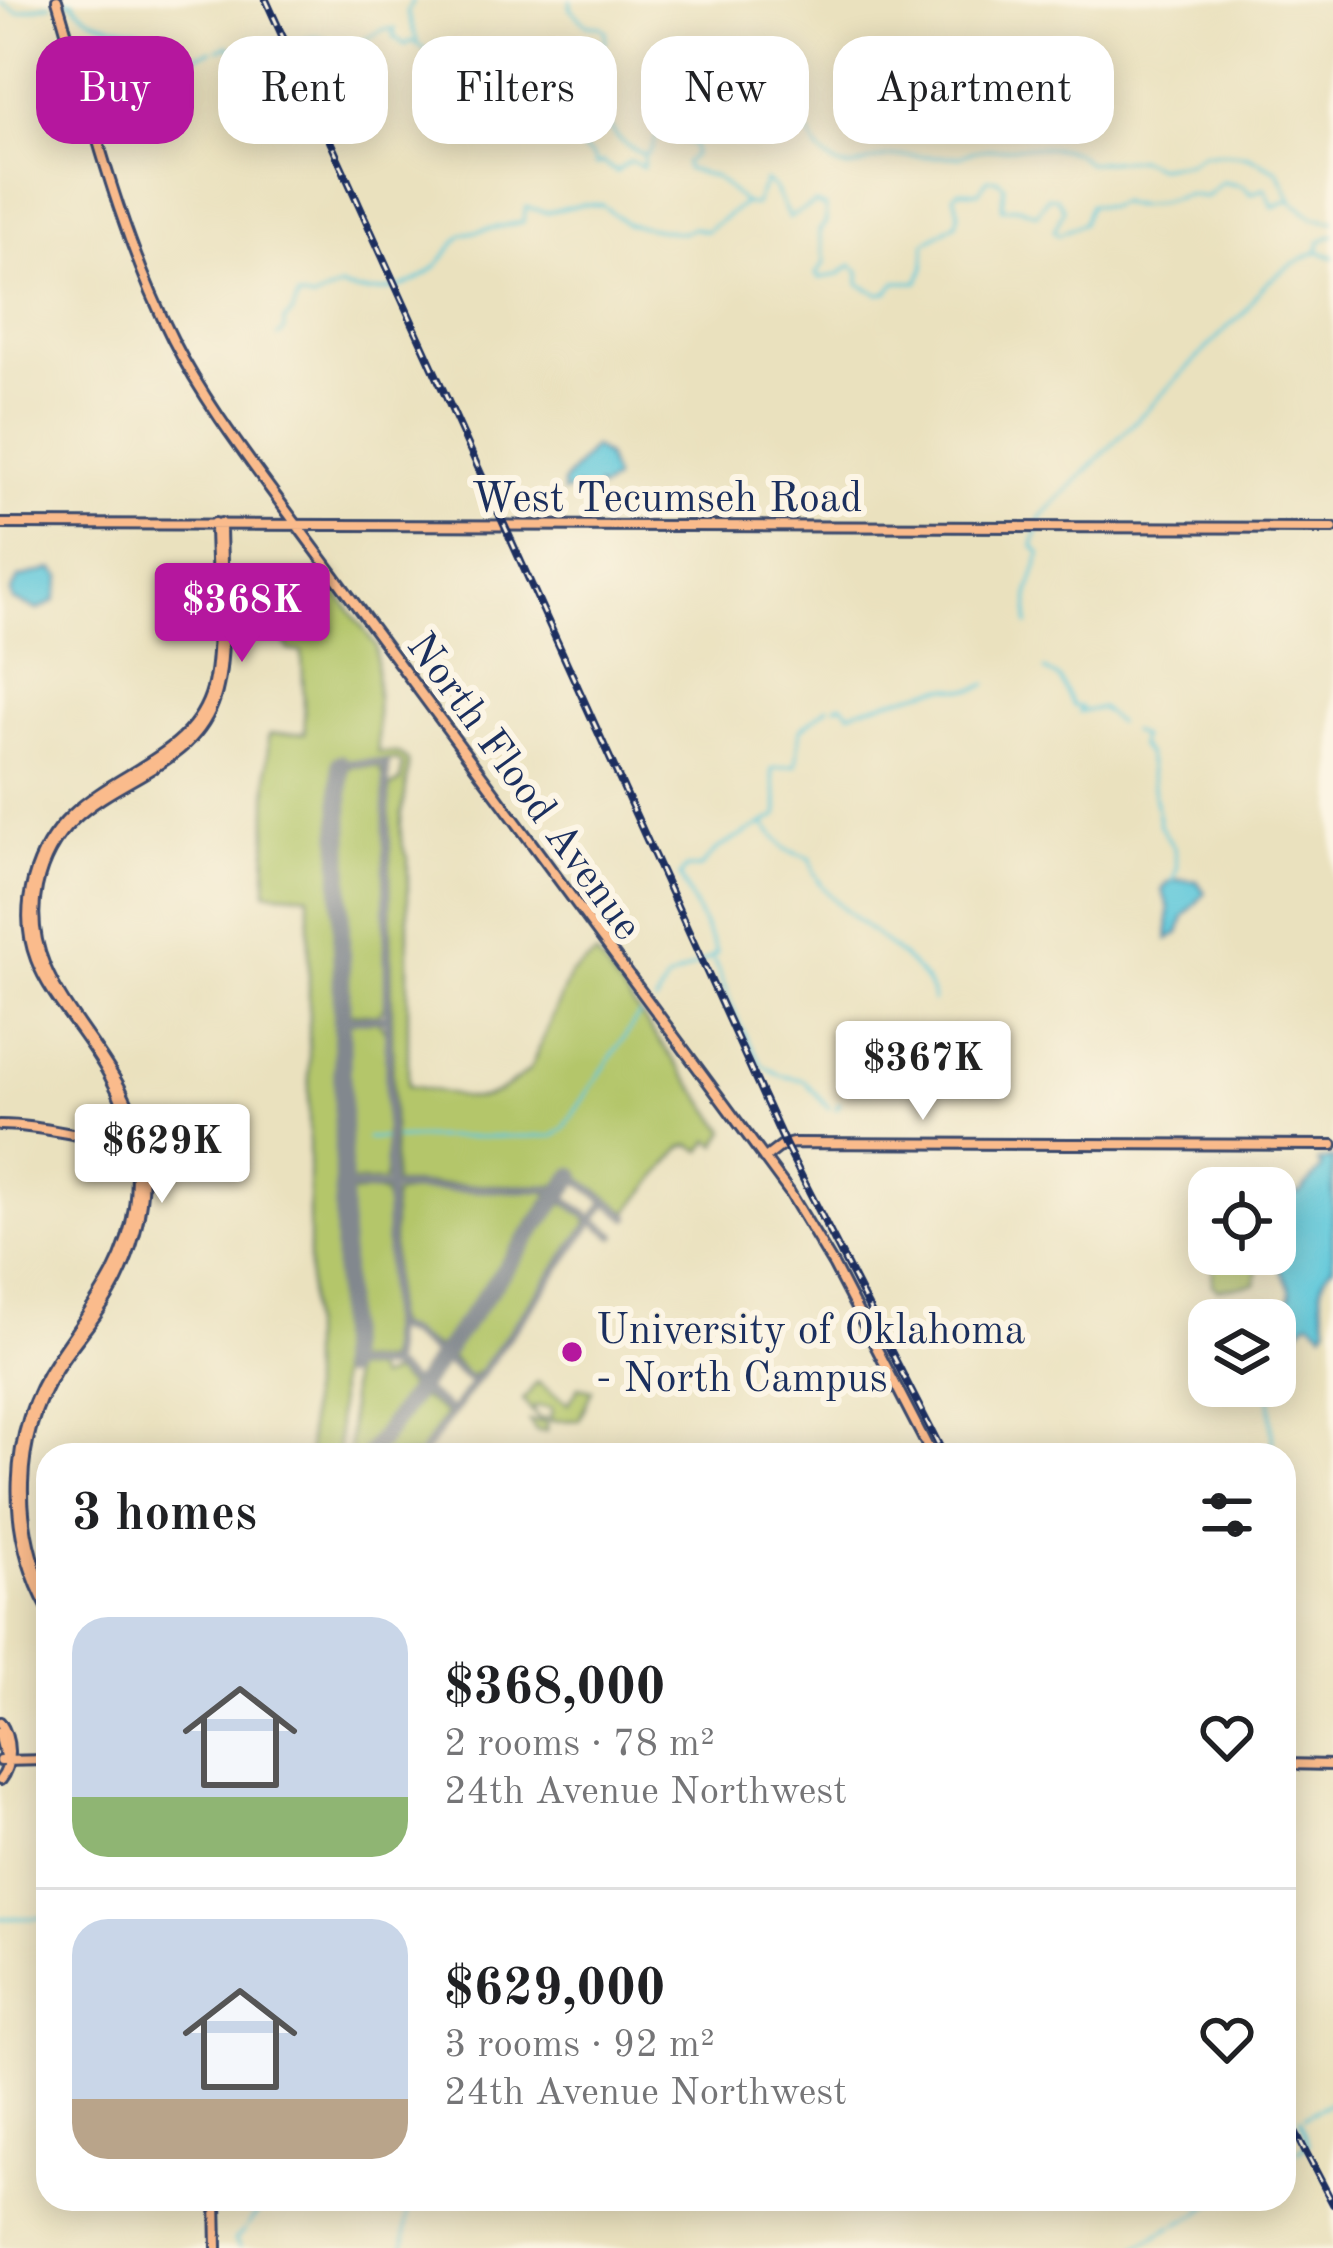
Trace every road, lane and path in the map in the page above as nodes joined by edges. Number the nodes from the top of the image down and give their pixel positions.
1 (57, 0) edge
2 (283, 507) junction
3 (218, 523) junction
4 (274, 523) junction
5 (296, 523) junction
6 (311, 523) junction
7 (0, 524) edge
8 (1333, 528) edge
9 (306, 538) junction
10 (128, 772) junction
11 (118, 786) junction
12 (124, 1110) junction
13 (135, 1121) junction
14 (0, 1125) edge
15 (136, 1141) junction
16 (1333, 1145) edge
17 (764, 1159) junction
18 (129, 1227) junction
19 (926, 1443) edge
20 (36, 1568) edge
21 (36, 1583) edge
22 (0, 1722) edge
23 (0, 1733) edge
24 (36, 1760) edge
25 (3, 1761) edge
26 (1296, 1764) edge
27 (1333, 1765) edge
28 (0, 1780) edge
29 (216, 2211) edge
30 (217, 2248) edge

1 - 2 main road, North Flood Avenue
2 - 4 main road
2 - 5 main road, North Flood Avenue
3 - 4 main road, West Tecumseh Road
3 - 7 main road, West Tecumseh Road
3 - 10 main road
3 - 11 main road
4 - 5 main road, West Tecumseh Road
5 - 6 main road, West Tecumseh Road
5 - 9 main road, North Flood Avenue
6 - 8 main road, West Tecumseh Road
6 - 9 main road
9 - 17 main road, North Flood Avenue
10 - 11 main road
10 - 12 main road
11 - 13 main road
12 - 13 main road
12 - 15 main road
13 - 15 main road
14 - 15 main road
15 - 18 main road
15 - 18 main road
16 - 17 main road
17 - 19 main road, North Flood Avenue
18 - 20 main road
18 - 21 main road
22 - 25 main road
23 - 25 highway
24 - 25 main road
25 - 28 main road
26 - 27 main road
29 - 30 main road

